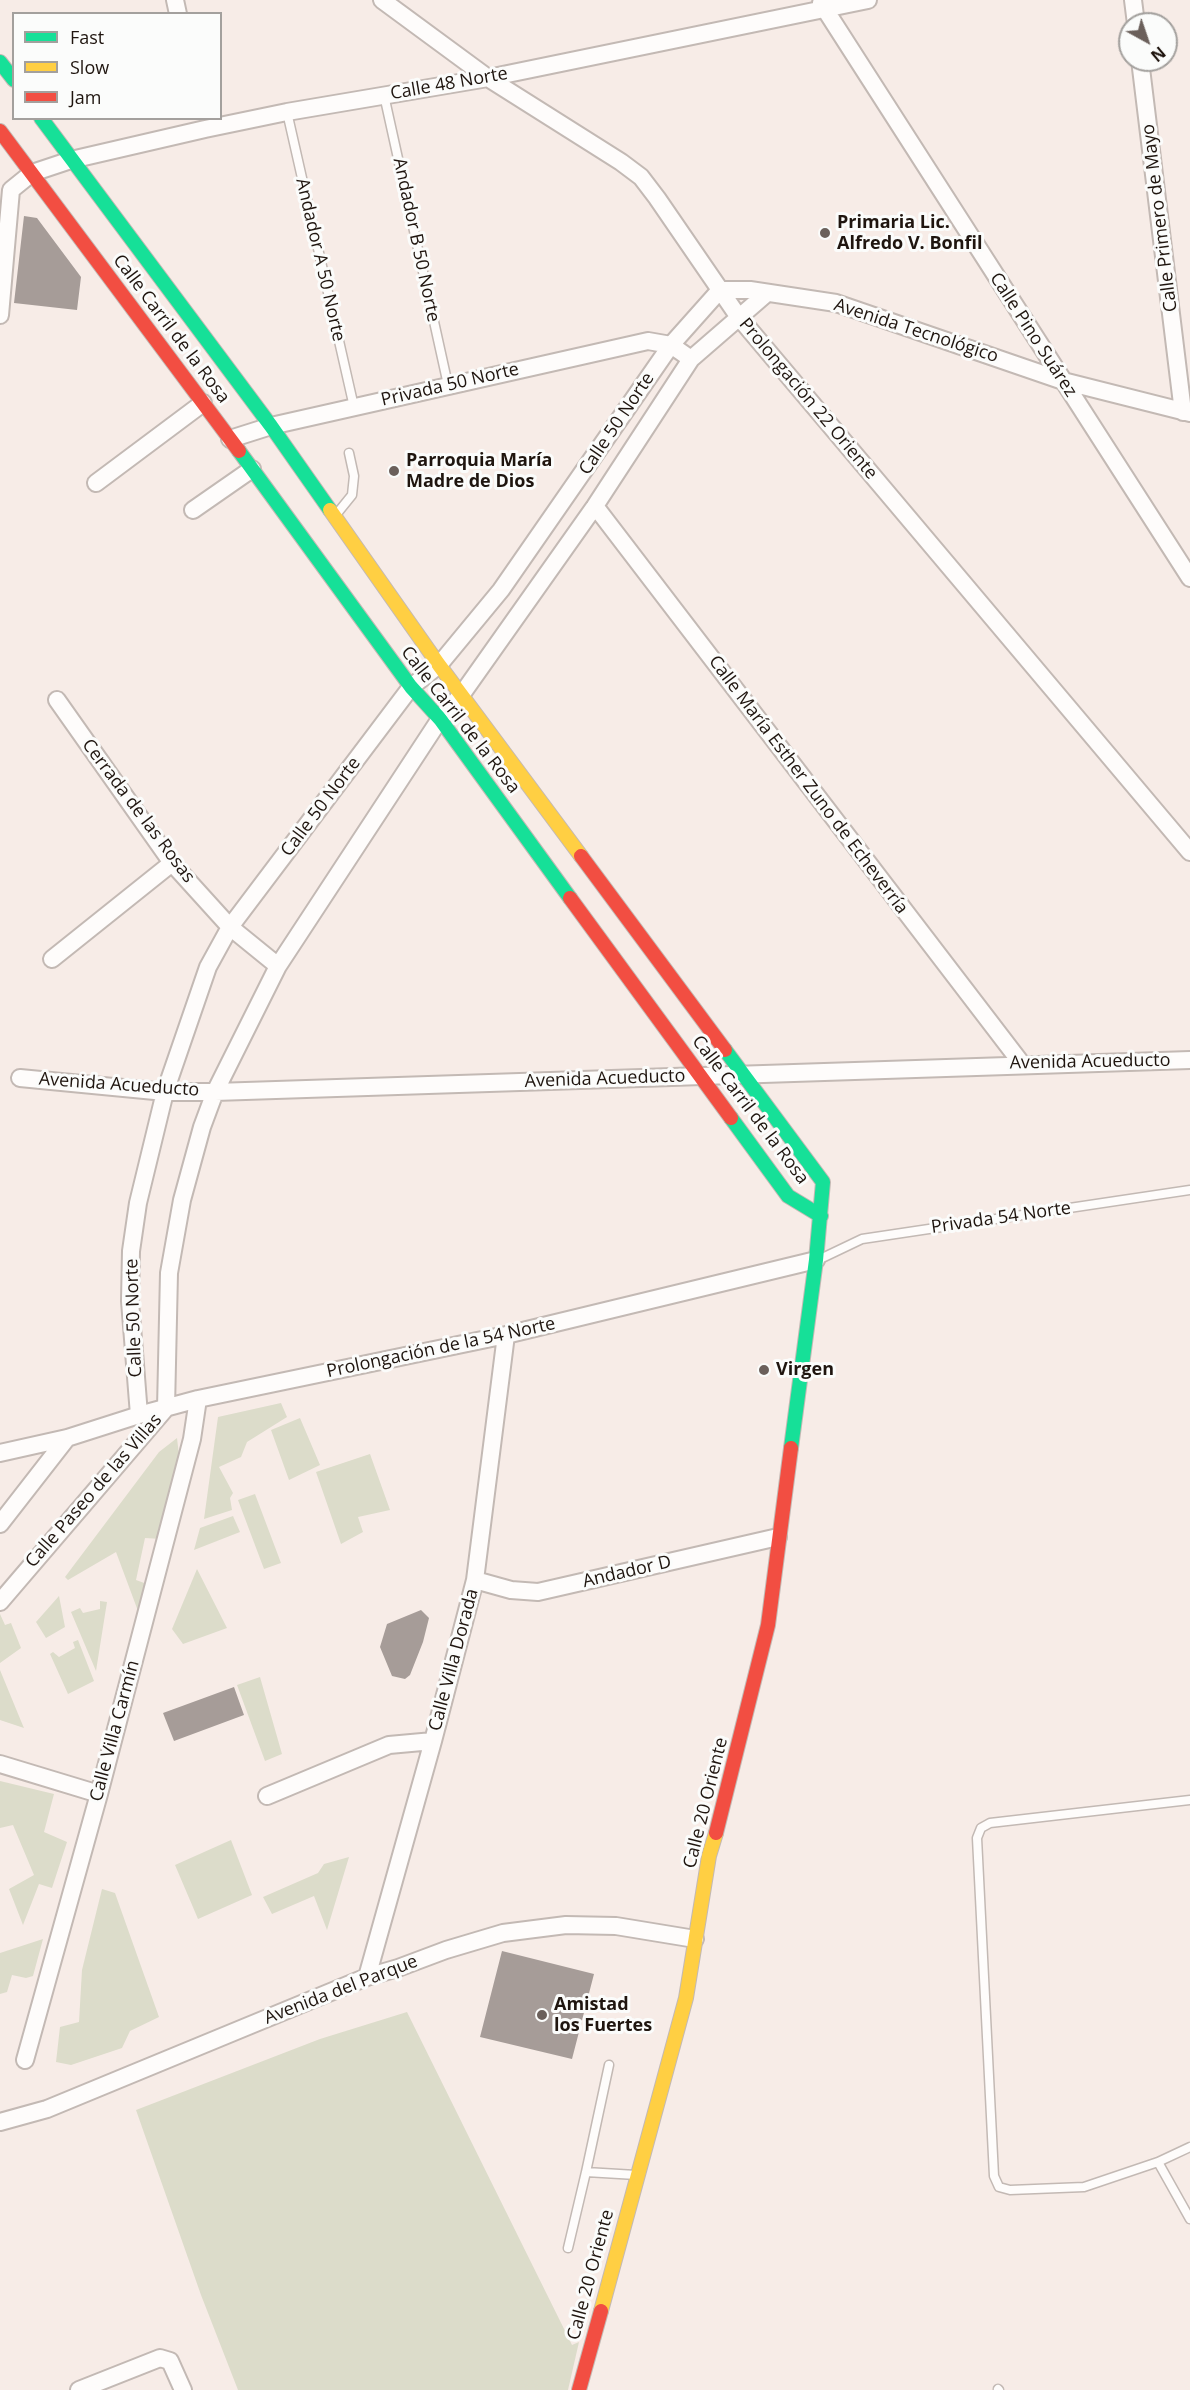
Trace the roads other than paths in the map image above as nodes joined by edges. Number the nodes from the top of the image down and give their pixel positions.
1 (381, 0) edge
2 (868, 0) edge
3 (822, 5) edge
4 (0, 62) edge
5 (1142, 72) edge
6 (12, 77) edge
7 (488, 78) junction
8 (384, 95) junction
9 (287, 112) junction
10 (42, 120) edge
11 (204, 124) edge
12 (0, 131) edge
13 (71, 160) junction
14 (32, 173) junction
15 (6, 190) edge
16 (720, 290) junction
17 (766, 294) junction
18 (0, 315) edge
19 (738, 316) junction
20 (671, 345) junction
21 (691, 359) junction
22 (1063, 381) junction
23 (448, 386) junction
24 (203, 403) junction
25 (354, 407) junction
26 (1187, 412) edge
27 (271, 426) junction
28 (230, 439) junction
29 (349, 453) dead end
30 (252, 469) junction
31 (96, 483) dead end
32 (595, 506) junction
33 (194, 510) dead end
34 (335, 516) junction
35 (1190, 578) edge
36 (439, 665) junction
37 (411, 687) junction
38 (462, 694) junction
39 (57, 700) dead end
40 (440, 719) junction
41 (1190, 852) edge
42 (172, 863) junction
43 (230, 927) junction
44 (52, 960) dead end
45 (278, 966) junction
46 (1190, 1060) edge
47 (1022, 1064) junction
48 (745, 1074) junction
49 (702, 1076) junction
50 (20, 1078) dead end
51 (165, 1092) junction
52 (214, 1092) junction
53 (1190, 1190) edge
54 (821, 1216) junction
55 (816, 1260) junction
56 (506, 1335) junction
57 (198, 1399) junction
58 (166, 1408) junction
59 (139, 1415) junction
60 (67, 1438) junction
61 (0, 1453) edge
62 (0, 1524) edge
63 (778, 1537) junction
64 (475, 1580) junction
65 (0, 1602) edge
66 (434, 1740) junction
67 (0, 1764) edge
68 (99, 1794) junction
69 (267, 1796) dead end
70 (1190, 1800) edge
71 (694, 1939) junction
72 (367, 1977) junction
73 (25, 2060) dead end
74 (609, 2065) dead end
75 (0, 2122) edge
76 (1190, 2147) edge
77 (1158, 2162) junction
78 (586, 2172) junction
79 (637, 2175) junction
80 (1190, 2219) edge
81 (568, 2248) dead end
82 (79, 2390) edge
83 (183, 2390) edge
84 (579, 2390) edge

1 - 7 street, Prolongación 22 Oriente
2 - 3 street, Calle 48 Norte
3 - 7 street, Calle 48 Norte
3 - 22 street, Calle Pino Suárez
4 - 6 main road
5 - 26 street, Calle Primero de Mayo
7 - 8 street, Calle 48 Norte
7 - 16 street, Prolongación 22 Oriente
8 - 9 street, Calle 48 Norte
8 - 23 lane, Andador B 50 Norte
9 - 11 street, Calle 48 Norte
9 - 25 lane, Andador A 50 Norte
10 - 13 main road, Calle Carril de la Rosa
11 - 13 street, Calle 48 Norte
12 - 14 main road, Calle Carril de la Rosa
13 - 14 street, Calle 48 Norte
13 - 27 main road, Calle Carril de la Rosa
14 - 15 street
14 - 24 main road, Calle Carril de la Rosa
15 - 18 street
16 - 17 street, Avenida Tecnológico
16 - 19 street, Prolongación 22 Oriente
16 - 20 street, Calle 50 Norte
17 - 19 street
17 - 22 street, Avenida Tecnológico
19 - 21 street, Calle 50 Norte
19 - 41 street, Prolongación 22 Oriente
20 - 21 street
20 - 23 street, Privada 50 Norte
20 - 36 street, Calle 50 Norte
21 - 32 street, Calle 50 Norte
22 - 26 street, Avenida Tecnológico
22 - 35 street, Calle Pino Suárez
23 - 25 street, Privada 50 Norte
24 - 28 main road, Calle Carril de la Rosa
24 - 31 street
25 - 27 street, Privada 50 Norte
27 - 28 street, Privada 50 Norte
27 - 34 main road, Calle Carril de la Rosa
28 - 30 main road, Calle Carril de la Rosa
29 - 34 lane
30 - 33 street
30 - 37 main road, Calle Carril de la Rosa
32 - 38 street, Calle 50 Norte
32 - 47 street, Calle María Esther Zuno de Echeverría
34 - 36 main road, Calle Carril de la Rosa
36 - 37 street, Calle 50 Norte
36 - 38 main road, Calle Carril de la Rosa
37 - 40 main road, Calle Carril de la Rosa
37 - 43 street, Calle 50 Norte
38 - 40 street, Calle 50 Norte
38 - 48 main road, Calle Carril de la Rosa
39 - 42 street, Cerrada de las Rosas
40 - 45 street, Calle 50 Norte
40 - 49 main road, Calle Carril de la Rosa
42 - 43 street, Cerrada de las Rosas
42 - 44 street
43 - 45 street, Cerrada de las Rosas
43 - 51 street, Calle 50 Norte
45 - 52 street, Calle 50 Norte
46 - 47 street, Avenida Acueducto
47 - 48 street, Avenida Acueducto
48 - 49 street, Avenida Acueducto
48 - 54 main road, Calle Carril de la Rosa
49 - 52 street, Avenida Acueducto
49 - 54 main road, Calle Carril de la Rosa
50 - 51 street, Avenida Acueducto
51 - 52 street, Avenida Acueducto
51 - 59 street, Calle 50 Norte
52 - 58 street, Calle 50 Norte
53 - 55 lane, Privada 54 Norte
54 - 55 main road, Calle 20 Oriente
55 - 56 street, Prolongación de la 54 Norte
55 - 63 main road, Calle 20 Oriente
56 - 57 street, Prolongación de la 54 Norte
56 - 64 street, Calle Villa Dorada
57 - 58 street, Prolongación de la 54 Norte
57 - 68 street, Calle Villa Carmín
58 - 59 street, Prolongación de la 54 Norte
58 - 65 street, Calle Paseo de las Villas
59 - 60 street, Prolongación de la 54 Norte
60 - 61 street, Prolongación de la 54 Norte
60 - 62 street
63 - 64 street, Andador D
63 - 71 main road, Calle 20 Oriente
64 - 66 street, Calle Villa Dorada
66 - 69 street
66 - 72 street, Calle Villa Dorada
67 - 68 street
68 - 73 street, Calle Villa Carmín
70 - 77 lane
71 - 72 street, Avenida del Parque
71 - 79 main road, Calle 20 Oriente
72 - 75 street, Avenida del Parque
74 - 78 lane
76 - 77 lane
77 - 80 lane
78 - 79 lane
78 - 81 lane
79 - 84 main road, Calle 20 Oriente
82 - 83 street

